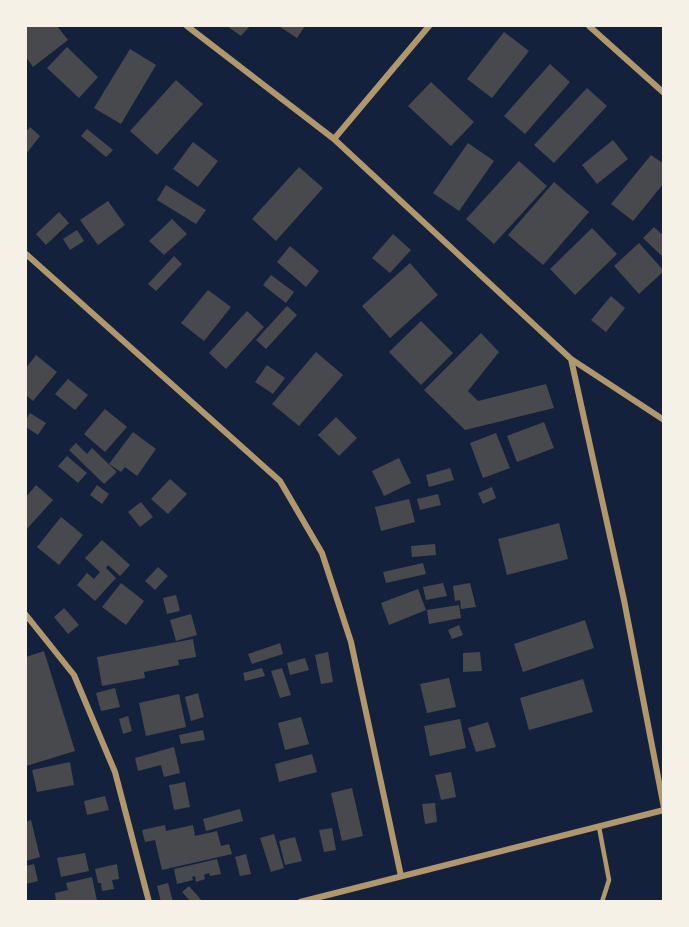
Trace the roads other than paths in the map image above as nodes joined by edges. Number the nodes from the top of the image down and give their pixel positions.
1 (188, 26) edge
2 (429, 26) edge
3 (589, 26) edge
4 (663, 93) edge
5 (334, 139) junction
6 (26, 254) edge
7 (571, 359) junction
8 (663, 420) edge
9 (26, 615) edge
10 (663, 809) edge
11 (599, 826) junction
12 (401, 876) junction
13 (149, 902) edge
14 (300, 902) edge
15 (602, 902) edge

1 - 5 street
2 - 5 street
3 - 4 street
5 - 7 street
6 - 12 street
7 - 8 street
7 - 10 street
9 - 13 street
10 - 11 street
11 - 12 street
11 - 15 lane
12 - 14 street

